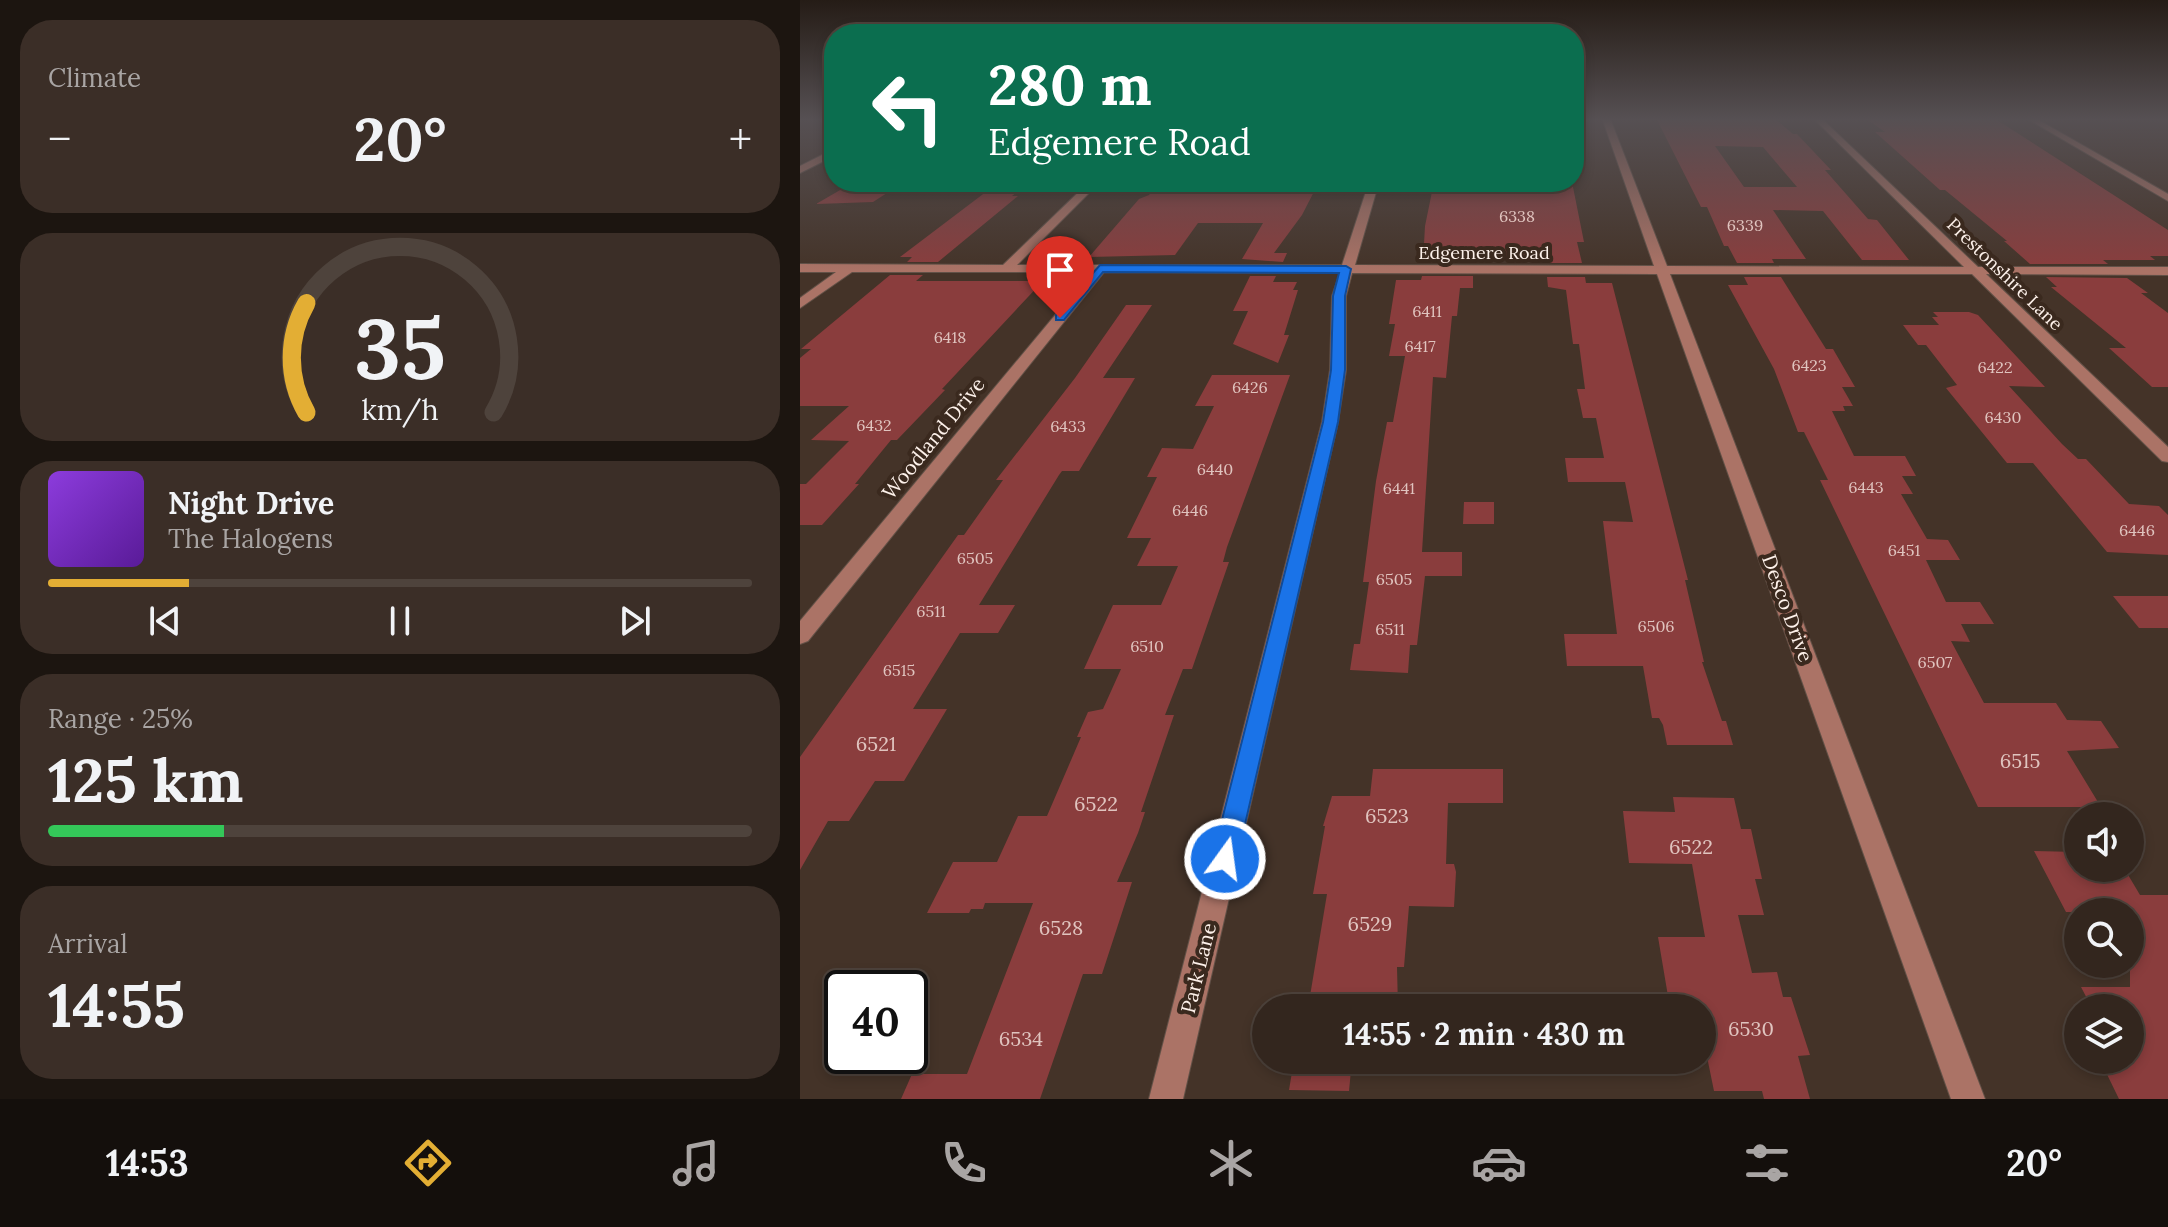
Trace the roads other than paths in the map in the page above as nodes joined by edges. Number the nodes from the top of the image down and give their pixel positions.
1 (1626, 169) edge
2 (1870, 169) edge
3 (2118, 169) edge
4 (1085, 192) edge
5 (1371, 192) edge
6 (2168, 198) edge
7 (800, 268) edge
8 (849, 268) junction
9 (1007, 268) junction
10 (1100, 269) junction
11 (1346, 269) junction
12 (1664, 270) junction
13 (1975, 271) junction
14 (2168, 271) edge
15 (800, 304) edge
16 (2168, 457) edge
17 (800, 636) edge
18 (1166, 1099) edge
19 (1968, 1099) edge

1 - 12 street, Desco Drive
2 - 13 street, Prestonshire Lane
3 - 6 street
4 - 9 street
5 - 11 street, Park Lane
7 - 8 street, Edgemere Road
8 - 9 street, Edgemere Road
8 - 15 street
9 - 10 street, Edgemere Road
10 - 11 street, Edgemere Road
10 - 17 street, Woodland Drive
11 - 12 street, Edgemere Road
11 - 18 street, Park Lane
12 - 13 street, Edgemere Road
12 - 19 street, Desco Drive
13 - 14 street, Edgemere Road
13 - 16 street, Prestonshire Lane

